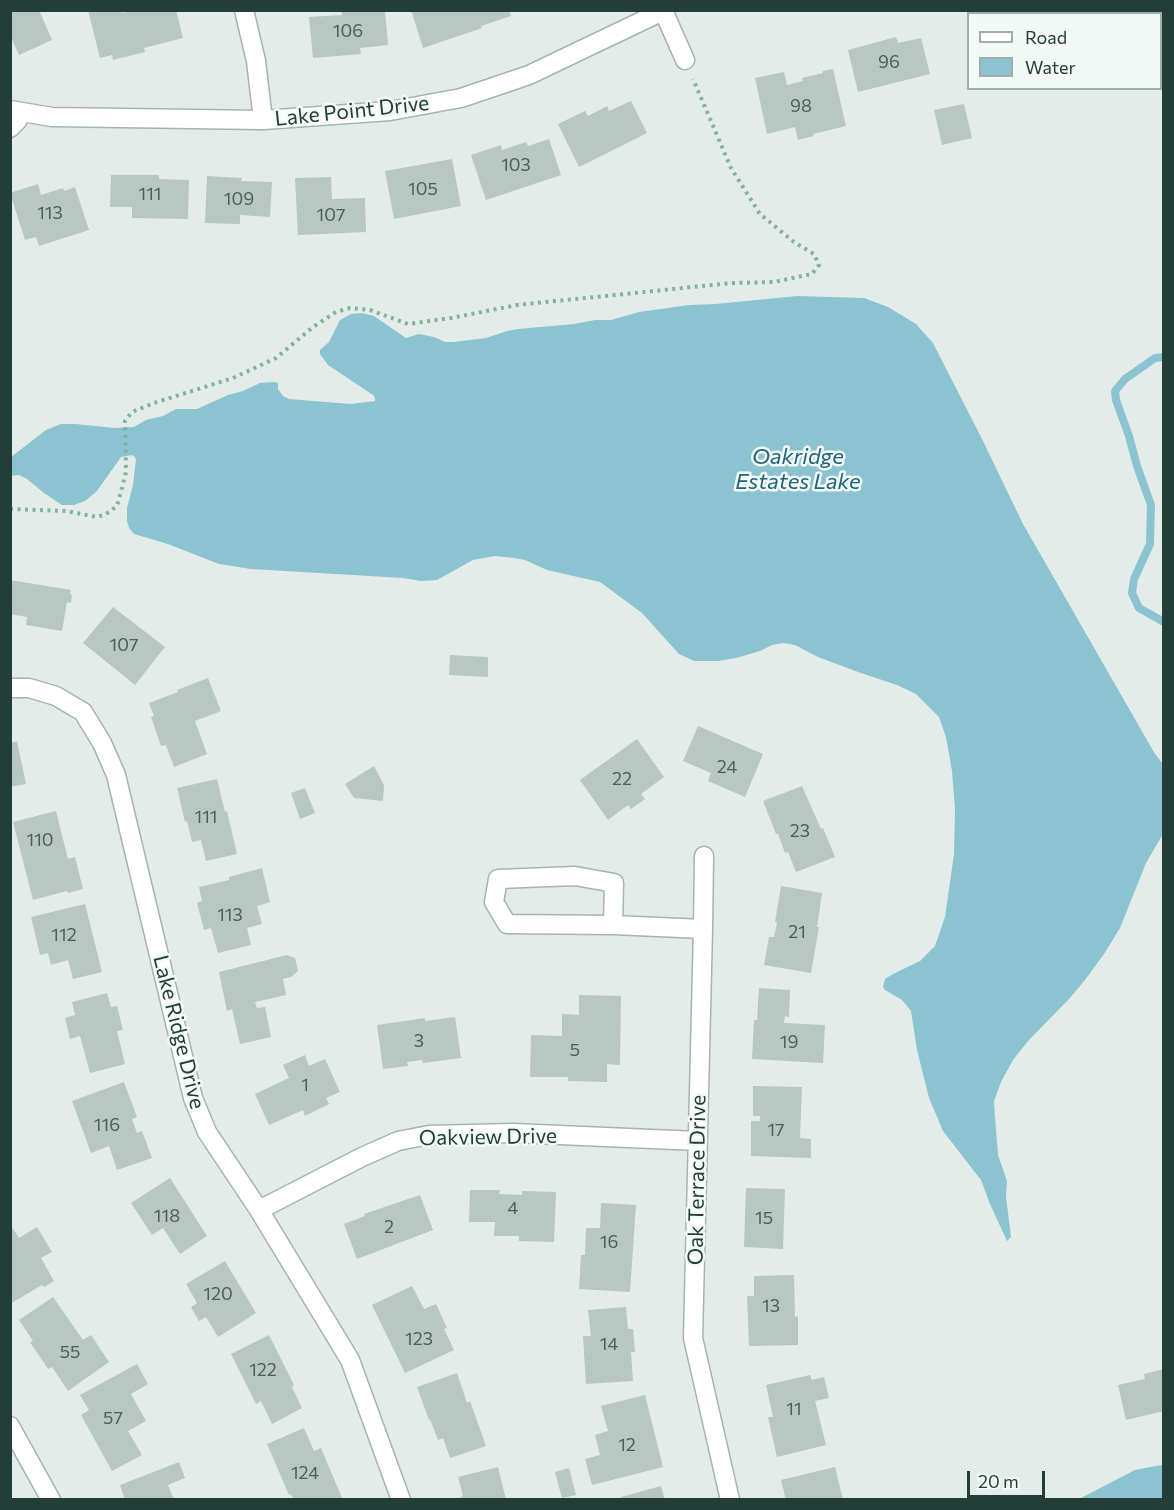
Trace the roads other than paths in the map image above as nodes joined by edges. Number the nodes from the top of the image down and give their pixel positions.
1 (244, 10) edge
2 (664, 11) edge
3 (685, 60) road end
4 (16, 111) edge
5 (264, 120) junction
6 (10, 128) edge
7 (10, 688) edge
8 (704, 856) dead end
9 (613, 925) junction
10 (703, 929) junction
11 (698, 1141) junction
12 (259, 1210) junction
13 (10, 1426) edge
14 (51, 1500) edge
15 (401, 1500) edge
16 (730, 1500) edge

1 - 5 street
2 - 3 street
2 - 5 street, Lake Point Drive
4 - 5 street, Lake Point Drive
4 - 6 street, Lake Point Drive
7 - 12 street, Lake Ridge Drive
8 - 10 street, Oak Terrace Drive
9 - 9 street
9 - 10 street
10 - 11 street, Oak Terrace Drive
11 - 12 street, Oakview Drive
11 - 16 street, Oak Terrace Drive
12 - 15 street, Lake Ridge Drive
13 - 14 street

